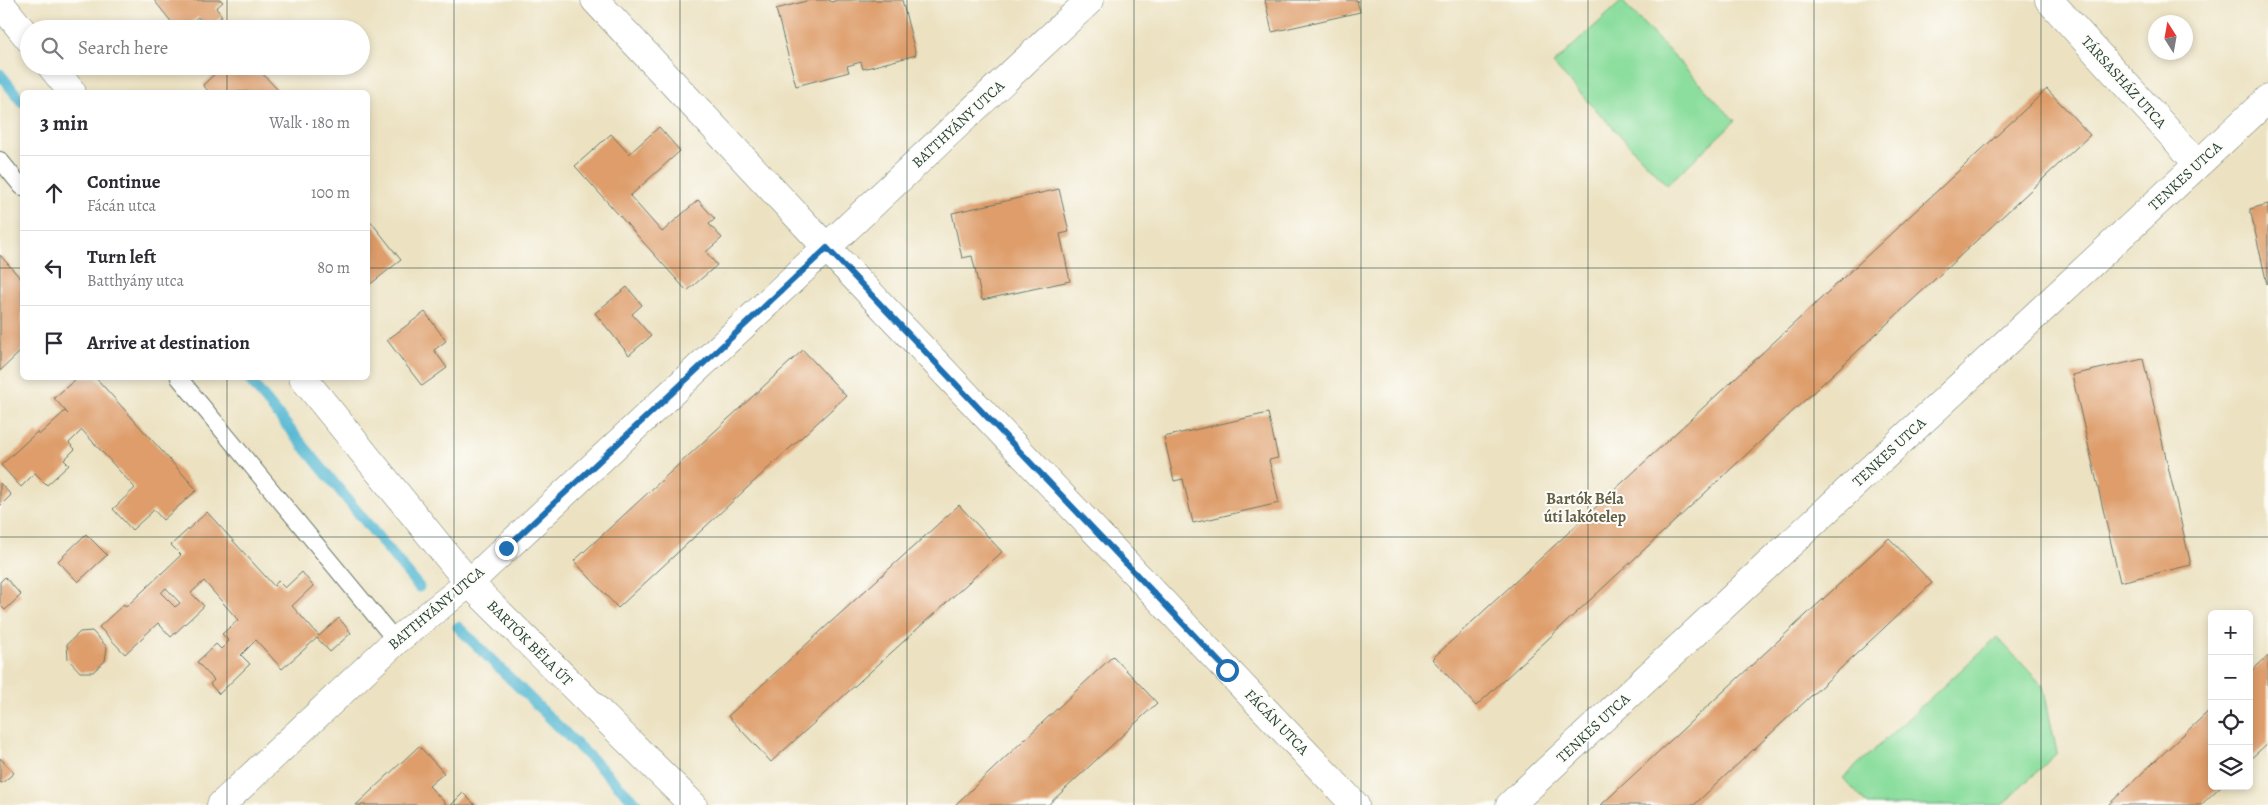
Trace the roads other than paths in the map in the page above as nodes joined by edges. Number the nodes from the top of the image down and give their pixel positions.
1 (595, 0) edge
2 (1090, 0) edge
3 (2049, 0) edge
4 (0, 3) edge
5 (20, 28) edge
6 (58, 75) edge
7 (70, 90) edge
8 (2268, 99) edge
9 (0, 160) edge
10 (2198, 164) junction
11 (20, 185) edge
12 (827, 248) junction
13 (181, 380) edge
14 (305, 380) edge
15 (468, 582) junction
16 (396, 641) junction
17 (221, 805) edge
18 (694, 805) edge
19 (1355, 805) edge
20 (1510, 805) edge

1 - 12 street
2 - 12 street, BATTHYÁNY UTCA
3 - 10 street, TÁRSASHÁZ UTCA
4 - 5 street
6 - 7 street
8 - 10 street, TENKES UTCA
9 - 11 lane
10 - 20 street, TENKES UTCA
12 - 15 street, BATTHYÁNY UTCA
12 - 19 street, FÁCÁN UTCA
13 - 16 lane
14 - 15 street, BARTÓK BÉLA ÚT
15 - 16 street, BATTHYÁNY UTCA
15 - 18 street, BARTÓK BÉLA ÚT
16 - 17 street, BATTHYÁNY UTCA

